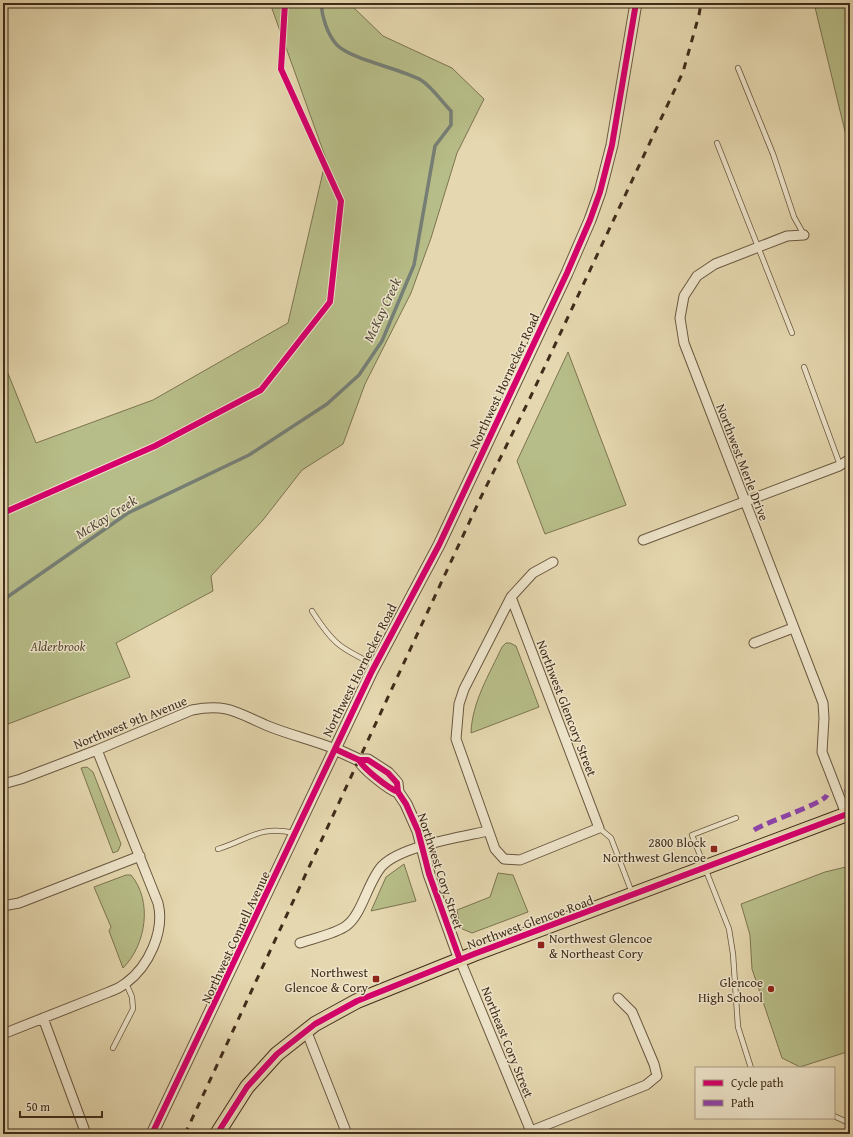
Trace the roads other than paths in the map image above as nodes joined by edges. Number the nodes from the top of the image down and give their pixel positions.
1 (636, 3) edge
2 (738, 68) dead end
3 (717, 143) dead end
4 (804, 235) joint
5 (757, 247) junction
6 (792, 333) dead end
7 (804, 367) dead end
8 (850, 460) edge
9 (840, 465) junction
10 (745, 501) junction
11 (644, 540) dead end
12 (553, 562) dead end
13 (511, 597) junction
14 (312, 611) dead end
15 (793, 628) junction
16 (754, 643) dead end
17 (375, 665) junction
18 (335, 749) junction
19 (97, 750) junction
20 (3, 784) edge
21 (848, 814) edge
22 (736, 818) dead end
23 (599, 828) junction
24 (488, 831) junction
25 (296, 834) junction
26 (423, 847) junction
27 (218, 848) dead end
28 (140, 856) junction
29 (705, 869) junction
30 (633, 896) junction
31 (3, 906) edge
32 (300, 943) dead end
33 (460, 960) junction
34 (126, 984) junction
35 (618, 998) dead end
36 (43, 1018) junction
37 (306, 1030) junction
38 (3, 1034) edge
39 (113, 1048) dead end
40 (751, 1067) edge
41 (835, 1116) edge
42 (850, 1127) edge
43 (531, 1132) edge
44 (86, 1134) edge
45 (152, 1134) edge
46 (216, 1134) edge
47 (348, 1134) edge

1 - 17 street, Northwest Hornecker Road
2 - 4 lane
3 - 5 lane
4 - 5 street
5 - 6 lane
5 - 10 street, Northwest Merle Drive
7 - 9 lane
8 - 9 street
9 - 10 street
10 - 11 street
10 - 15 street, Northwest Merle Drive
12 - 13 street
13 - 23 street, Northwest Glencory Street
13 - 24 street
14 - 17 lane
15 - 16 street
15 - 21 street, Northwest Merle Drive
17 - 18 street, Northwest Hornecker Road
18 - 19 street, Northwest 9th Avenue
18 - 25 street, Northwest Connell Avenue
18 - 26 street, Northwest Cory Street
19 - 20 street, Northwest 9th Avenue
19 - 28 street
21 - 29 main road, Northwest Glencoe Road
22 - 29 lane
23 - 24 street
23 - 30 lane
24 - 26 street
25 - 27 lane
25 - 45 street, Northwest Connell Avenue
26 - 32 street
26 - 33 street, Northwest Cory Street
28 - 31 street
28 - 34 street
29 - 30 main road, Northwest Glencoe Road
29 - 40 lane
30 - 33 main road, Northwest Glencoe Road
33 - 37 main road, Northwest Glencoe Road
33 - 43 street, Northeast Cory Street
34 - 36 street
34 - 39 lane
35 - 43 street
36 - 38 street
36 - 44 street
37 - 46 main road, Northwest Glencoe Road
37 - 47 street
41 - 42 lane

